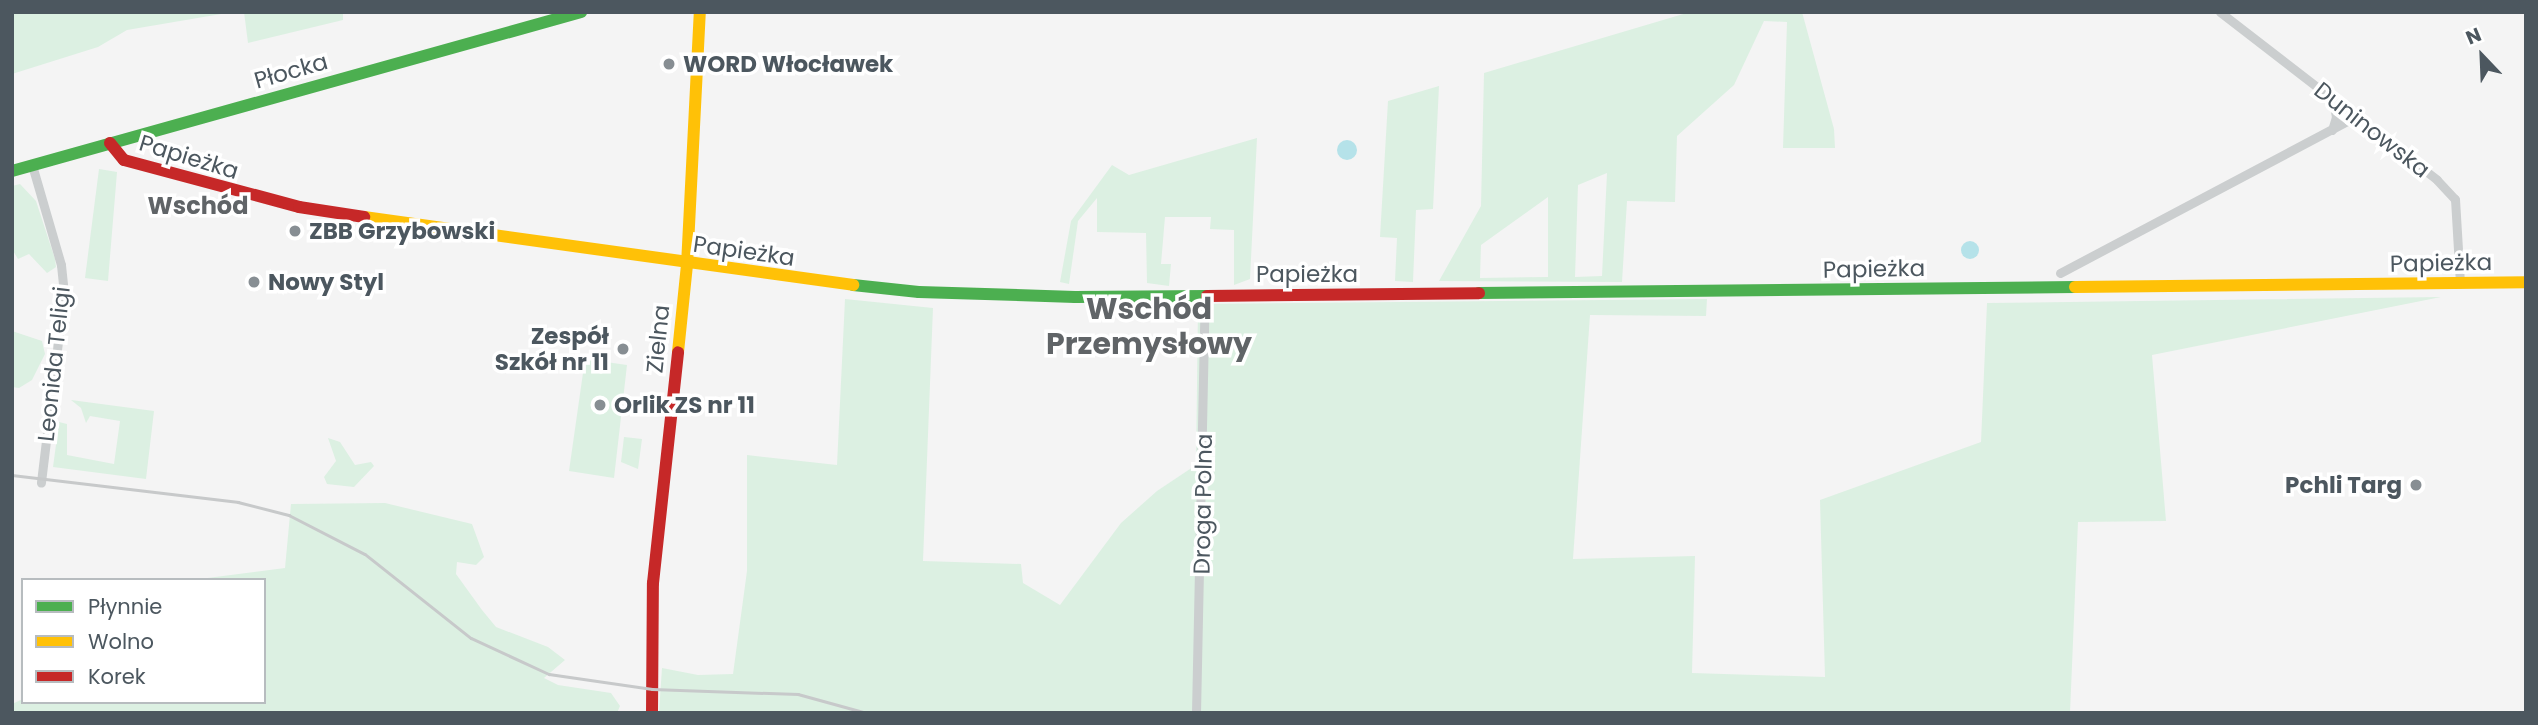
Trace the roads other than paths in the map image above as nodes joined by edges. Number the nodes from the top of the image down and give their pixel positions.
1 (580, 12) edge
2 (700, 12) edge
3 (2220, 12) edge
4 (2333, 100) junction
5 (2355, 117) junction
6 (2332, 130) junction
7 (110, 143) junction
8 (32, 165) junction
9 (12, 171) edge
10 (687, 265) junction
11 (2060, 273) dead end
12 (2526, 282) edge
13 (2460, 284) junction
14 (1205, 296) junction
15 (41, 483) dead end
16 (652, 713) edge
17 (1196, 713) edge

1 - 7 street, Płocka
2 - 10 street, Zielna
3 - 4 street, Duninowska
4 - 5 street, Duninowska
4 - 6 street
5 - 6 street
5 - 13 street, Duninowska
6 - 11 street
7 - 8 street, Płocka
7 - 10 street, Papieżka
8 - 9 street, Płocka
8 - 15 street, Leonida Teligi
10 - 14 street, Papieżka
10 - 16 street, Zielna
12 - 13 street, Papieżka
13 - 14 street, Papieżka
14 - 17 street, Droga Polna

